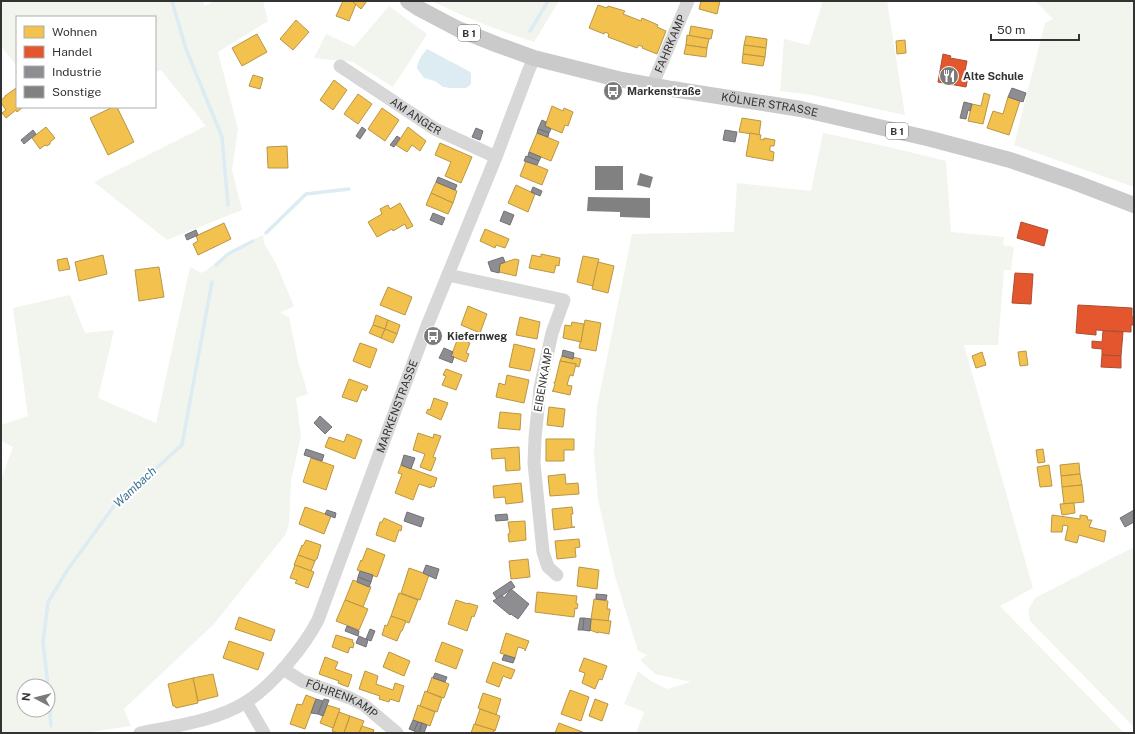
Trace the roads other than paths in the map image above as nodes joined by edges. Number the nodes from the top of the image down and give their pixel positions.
1 (408, 1) edge
2 (688, 1) edge
3 (534, 58) junction
4 (340, 66) dead end
5 (652, 86) junction
6 (496, 157) junction
7 (1134, 205) edge
8 (448, 275) junction
9 (557, 575) dead end
10 (283, 669) junction
11 (246, 702) junction
12 (140, 733) edge
13 (264, 733) edge
14 (397, 733) edge

1 - 3 main road, KÖLNER STRASSE / B 1
2 - 5 street, FAHRKAMP
3 - 5 main road, KÖLNER STRASSE / B 1
3 - 6 street, MARKENSTRASSE
4 - 6 street, AM ANGER
5 - 7 main road, KÖLNER STRASSE / B 1
6 - 8 street, MARKENSTRASSE
8 - 9 street, EIBENKAMP
8 - 10 street, MARKENSTRASSE
10 - 11 street, MARKENSTRASSE
10 - 14 street, FÖHRENKAMP
11 - 12 street, MARKENSTRASSE
11 - 13 street

